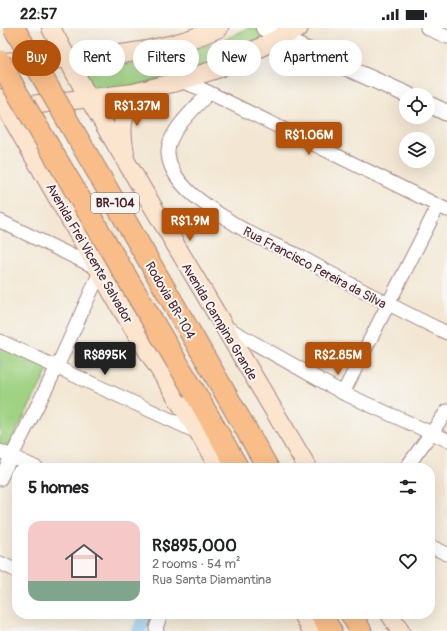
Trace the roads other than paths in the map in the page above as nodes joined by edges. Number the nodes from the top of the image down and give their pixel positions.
1 (14, 28) edge
2 (51, 28) edge
3 (219, 28) edge
4 (264, 28) edge
5 (299, 28) edge
6 (427, 28) edge
7 (447, 37) edge
8 (280, 38) junction
9 (67, 58) junction
10 (0, 62) edge
11 (180, 81) junction
12 (147, 90) junction
13 (399, 91) edge
14 (209, 93) junction
15 (89, 99) junction
16 (2, 104) edge
17 (435, 107) edge
18 (447, 113) edge
19 (127, 164) junction
20 (443, 208) edge
21 (0, 221) edge
22 (100, 270) junction
23 (387, 305) junction
24 (222, 325) junction
25 (447, 333) edge
26 (0, 341) edge
27 (57, 367) junction
28 (343, 393) junction
29 (447, 411) edge
30 (431, 432) junction
31 (199, 433) junction
32 (447, 440) edge
33 (5, 453) edge
34 (26, 463) edge
35 (216, 463) edge
36 (235, 463) edge
37 (265, 463) edge
38 (305, 463) edge
39 (409, 463) edge
40 (0, 479) edge
41 (435, 548) edge
42 (447, 554) edge
43 (0, 563) edge
44 (12, 569) edge
45 (160, 619) edge
46 (306, 619) edge
47 (324, 619) edge
48 (354, 619) edge
49 (393, 619) edge
50 (156, 629) edge
51 (312, 631) edge
52 (331, 631) edge
53 (360, 631) edge
54 (400, 631) edge

1 - 37 highway, Rodovia BR-104 / BR-104, bridge
2 - 9 main road, Avenida Campina Grande
3 - 9 main road
4 - 8 street
5 - 8 main road
6 - 7 street
8 - 11 main road
8 - 13 street
9 - 10 main road
9 - 15 main road, Avenida Campina Grande
10 - 36 highway, Rodovia BR-104 / BR-104, bridge
11 - 12 main road
11 - 14 street
12 - 15 main road
12 - 19 main road
14 - 20 street
14 - 23 street, Rua Francisco Pereira da Silva
15 - 16 main road
15 - 19 main road, Avenida Campina Grande
16 - 22 main road, Avenida Frei Vicente Salvador
17 - 18 street
19 - 24 main road, Avenida Campina Grande
20 - 23 street
21 - 22 street
22 - 27 street
22 - 31 main road, Avenida Frei Vicente Salvador
23 - 25 street, Rua Francisco Pereira da Silva
23 - 28 street
24 - 28 street
24 - 38 main road, Avenida Campina Grande
26 - 27 street
27 - 31 street
27 - 33 street
28 - 30 street
29 - 30 street
30 - 32 street
30 - 39 street
31 - 35 main road, Avenida Frei Vicente Salvador
33 - 34 street
33 - 40 street
41 - 42 street
43 - 44 street
45 - 50 street
46 - 51 main road
47 - 52 highway
48 - 53 highway
49 - 54 main road

